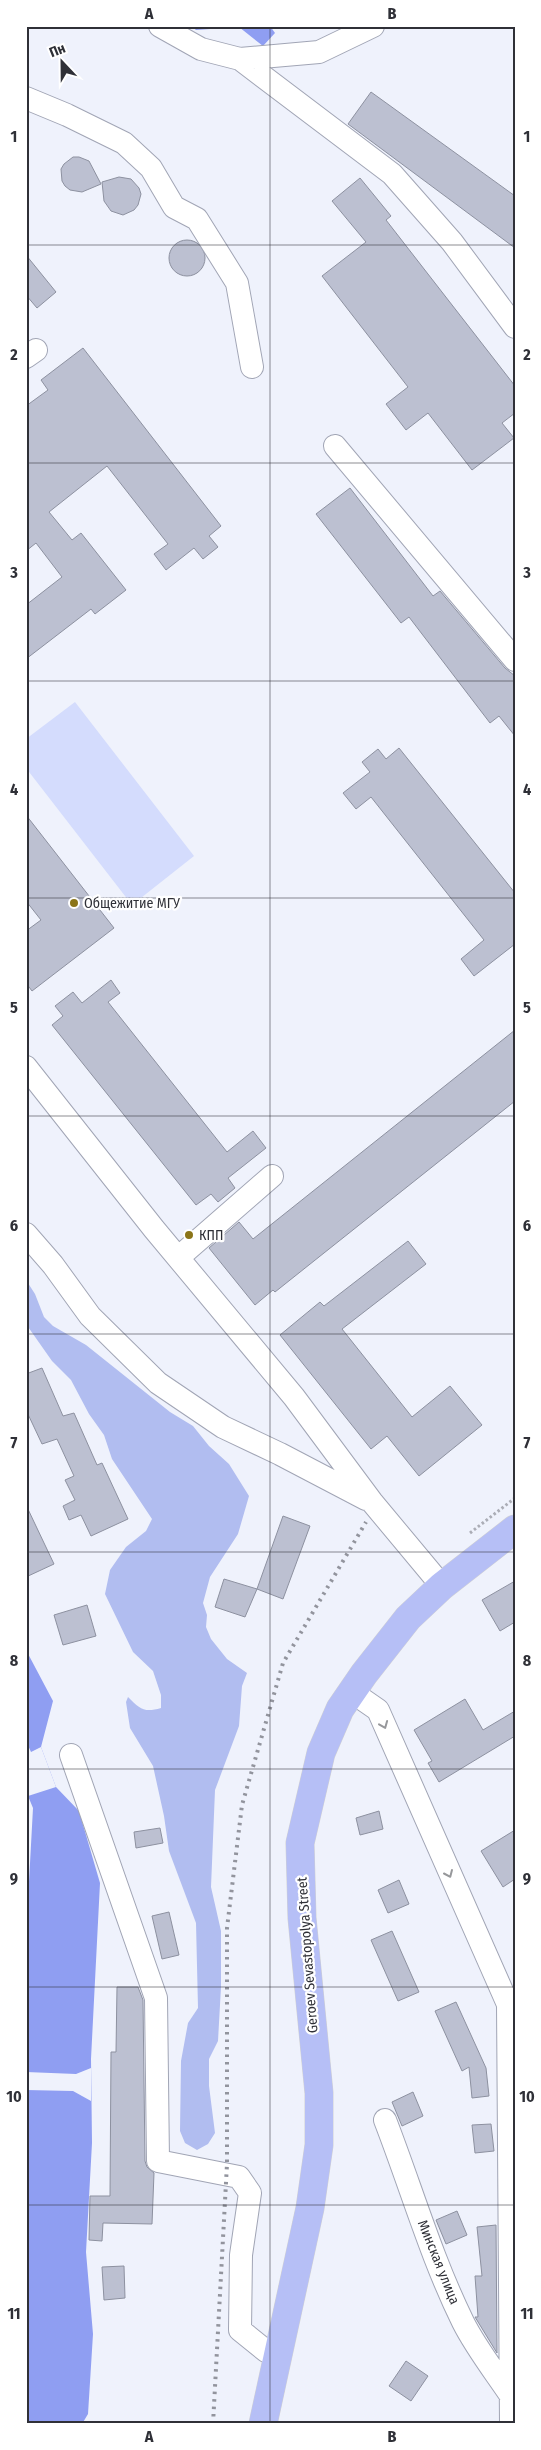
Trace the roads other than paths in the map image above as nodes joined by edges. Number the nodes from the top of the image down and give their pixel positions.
1 (160, 26) edge
2 (373, 26) edge
3 (240, 59) junction
4 (26, 98) edge
5 (515, 327) edge
6 (252, 367) dead end
7 (335, 446) dead end
8 (515, 660) edge
9 (26, 1067) edge
10 (272, 1176) dead end
11 (26, 1234) edge
12 (179, 1257) junction
13 (372, 1502) junction
14 (515, 1529) edge
15 (442, 1586) junction
16 (352, 1692) junction
17 (71, 1756) dead end
18 (511, 2011) edge
19 (385, 2120) dead end
20 (279, 2355) junction
21 (511, 2396) junction
22 (263, 2424) edge
23 (511, 2424) edge

1 - 3 street
2 - 3 street
3 - 5 street
4 - 6 street
7 - 8 street
9 - 12 street
10 - 12 street
11 - 13 street
12 - 13 street
13 - 15 street
14 - 15 main road, Geroev Sevastopolya Street
15 - 16 main road, Geroev Sevastopolya Street
16 -> 18 street
16 - 20 main road, Geroev Sevastopolya Street
17 - 20 street
18 - 21 street
19 - 21 street, Минская улица
20 - 22 main road, Geroev Sevastopolya Street
21 - 23 street

